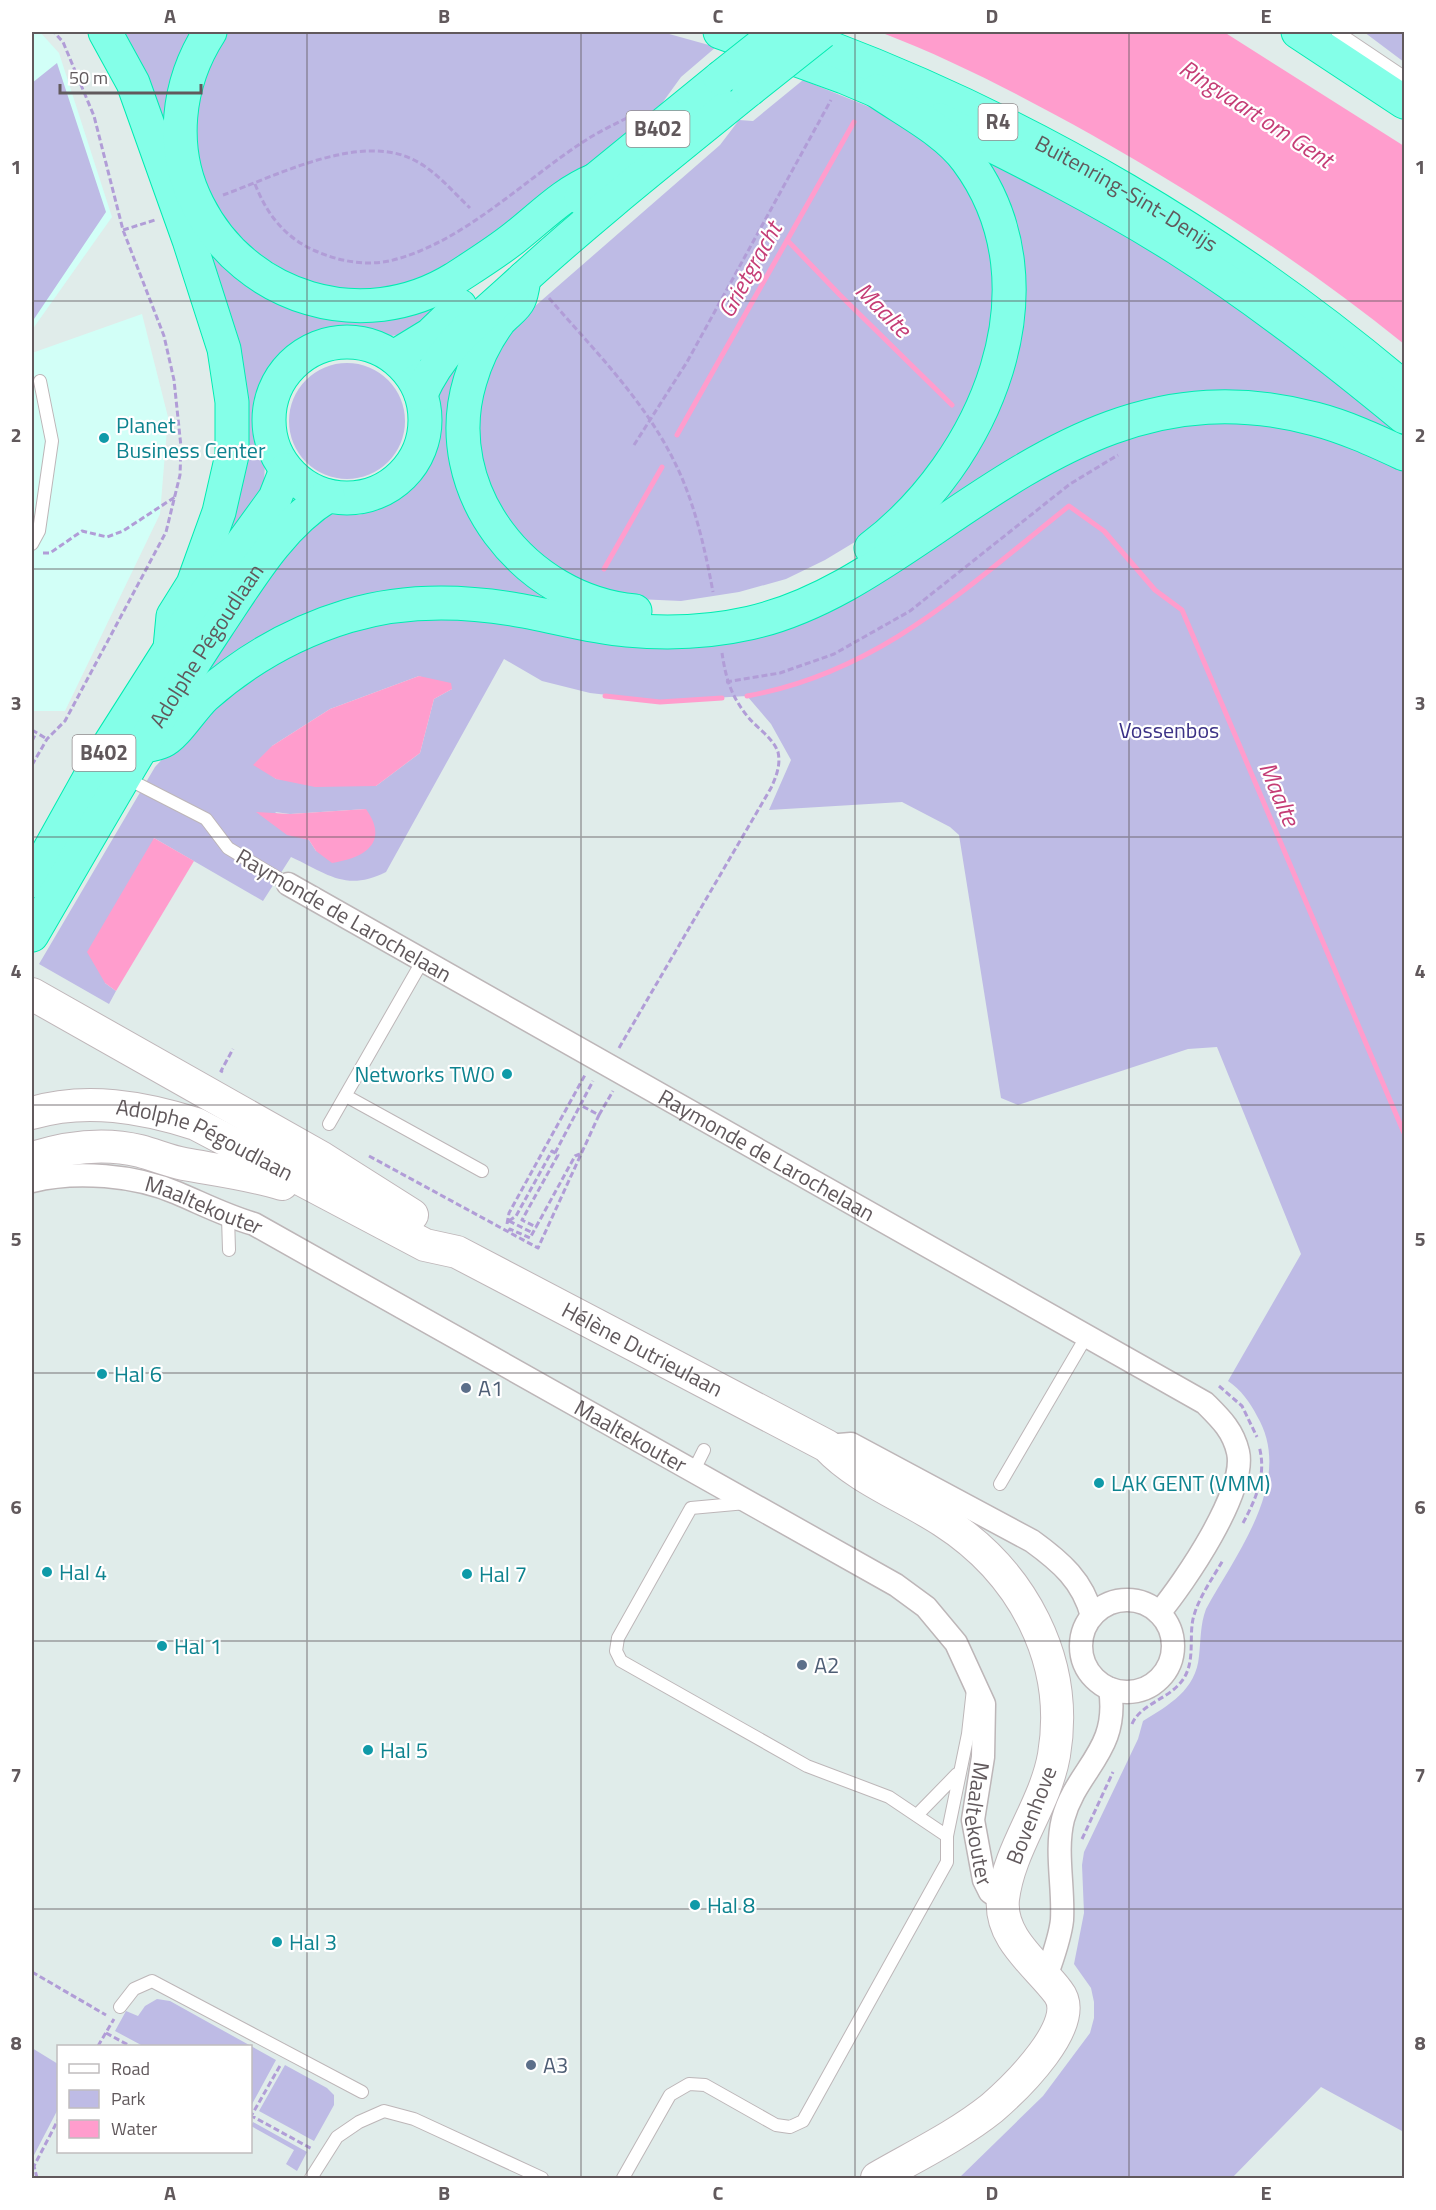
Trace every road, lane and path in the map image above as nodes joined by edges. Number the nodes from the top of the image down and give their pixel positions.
1 (54, 32) edge
2 (105, 32) edge
3 (210, 32) edge
4 (720, 32) edge
5 (778, 32) edge
6 (789, 32) edge
7 (822, 32) edge
8 (1298, 32) edge
9 (1337, 32) edge
10 (844, 77) junction
11 (1404, 77) edge
12 (735, 84) junction
13 (877, 91) junction
14 (1404, 102) edge
15 (639, 112) dead end
16 (595, 180) junction
17 (255, 184) junction
18 (215, 198) dead end
19 (470, 208) dead end
20 (164, 217) dead end
21 (123, 230) junction
22 (536, 288) junction
23 (394, 357) junction
24 (40, 381) dead end
25 (1404, 388) edge
26 (421, 394) junction
27 (1404, 417) edge
28 (650, 421) junction
29 (634, 445) dead end
30 (1120, 453) dead end
31 (1404, 454) edge
32 (286, 470) junction
33 (328, 496) junction
34 (175, 497) junction
35 (36, 548) edge
36 (713, 592) dead end
37 (720, 643) dead end
38 (170, 648) junction
39 (726, 682) junction
40 (32, 730) edge
41 (36, 733) junction
42 (47, 739) junction
43 (32, 741) edge
44 (143, 746) junction
45 (32, 765) edge
46 (125, 777) junction
47 (32, 881) edge
48 (288, 884) joint
49 (32, 935) edge
50 (423, 960) junction
51 (32, 994) edge
52 (233, 1049) dead end
53 (608, 1065) junction
54 (228, 1075) dead end
55 (346, 1096) junction
56 (32, 1113) edge
57 (599, 1115) dead end
58 (329, 1124) dead end
59 (555, 1153) junction
60 (581, 1153) dead end
61 (32, 1158) edge
62 (482, 1171) dead end
63 (32, 1181) edge
64 (337, 1198) junction
65 (228, 1217) junction
66 (508, 1223) junction
67 (536, 1227) junction
68 (508, 1232) dead end
69 (533, 1233) junction
70 (229, 1250) dead end
71 (457, 1252) junction
72 (1086, 1337) junction
73 (1211, 1382) dead end
74 (826, 1446) junction
75 (704, 1450) dead end
76 (696, 1466) dead end
77 (1000, 1484) dead end
78 (748, 1502) junction
79 (1238, 1533) dead end
80 (1226, 1554) dead end
81 (1159, 1613) junction
82 (1092, 1616) junction
83 (974, 1685) junction
84 (1110, 1689) junction
85 (1131, 1729) dead end
86 (1115, 1767) dead end
87 (958, 1773) junction
88 (918, 1814) junction
89 (947, 1836) junction
90 (1081, 1839) dead end
91 (1003, 1901) junction
92 (32, 1972) edge
93 (1046, 1977) junction
94 (120, 2007) joint
95 (114, 2019) junction
96 (106, 2033) junction
97 (99, 2045) edge
98 (128, 2045) edge
99 (287, 2054) junction
100 (362, 2092) dead end
101 (252, 2114) edge
102 (252, 2117) edge
103 (57, 2122) edge
104 (324, 2156) junction
105 (37, 2178) edge
106 (311, 2178) edge
107 (542, 2178) edge
108 (623, 2178) edge
109 (877, 2178) edge

1 - 21 path
2 - 38 highway
3 - 16 highway
4 - 10 highway
5 - 12 highway, B402, bridge
6 - 25 highway, Buitenring-Sint-Denijs / R4
7 - 12 highway, B402, bridge
8 - 14 highway
9 - 11 lane
10 - 13 highway
10 - 28 path
12 - 16 highway, B402
12 - 22 highway, B402
13 - 22 highway
13 - 27 highway
15 - 17 path
16 - 23 highway, B402
17 - 18 path
17 - 19 path
20 - 21 path
21 - 34 path
22 - 26 highway, B402
22 - 28 path
23 - 26 highway
23 - 32 highway
24 - 35 lane
26 - 33 highway
28 - 29 path
28 - 36 path
30 - 39 path
31 - 44 highway
32 - 33 highway
32 - 38 highway, Adolphe Pégoudlaan / B402
33 - 44 highway, Adolphe Pégoudlaan / B402
34 - 35 path
34 - 42 path
37 - 39 path
38 - 47 highway, Adolphe Pégoudlaan / B402
39 - 53 path
40 - 41 path
41 - 42 path
41 - 43 path
42 - 45 path
44 - 46 highway, Adolphe Pégoudlaan / B402
46 - 48 lane, Raymonde de Larochelaan
46 - 49 highway, Adolphe Pégoudlaan / B402
48 - 50 street, Raymonde de Larochelaan
50 - 53 street, Raymonde de Larochelaan
50 - 55 lane
51 - 71 street, Hélène Dutrieulaan
52 - 54 path
53 - 57 path
53 - 59 path
53 - 66 path
53 - 72 street, Raymonde de Larochelaan
55 - 58 lane
55 - 62 lane
56 - 64 street, Adolphe Pégoudlaan
59 - 66 path
59 - 67 path
60 - 67 path
61 - 64 street
63 - 65 street, Maaltekouter
64 - 71 street, Hélène Dutrieulaan
65 - 70 lane
65 - 78 street, Maaltekouter
66 - 69 path
67 - 69 path
68 - 69 path
71 - 74 street, Hélène Dutrieulaan
72 - 77 lane
72 - 81 street, Raymonde de Larochelaan
73 - 79 path
74 - 82 street
74 - 91 street, Bovenhove
75 - 76 lane
78 - 83 street, Maaltekouter
78 - 88 lane
80 - 85 path
81 - 82 street
81 - 84 street
82 - 84 street
83 - 87 lane
83 - 91 street, Maaltekouter
84 - 93 street
86 - 90 path
87 - 88 lane
87 - 89 lane
88 - 89 lane
89 - 108 lane
91 - 93 street, Bovenhove
92 - 95 path
93 - 109 street, Bovenhove
94 - 95 path
94 - 99 lane
95 - 96 path
96 - 97 path
96 - 98 path
99 - 100 lane
99 - 101 path
102 - 104 path
103 - 105 path
104 - 106 lane
104 - 107 lane

